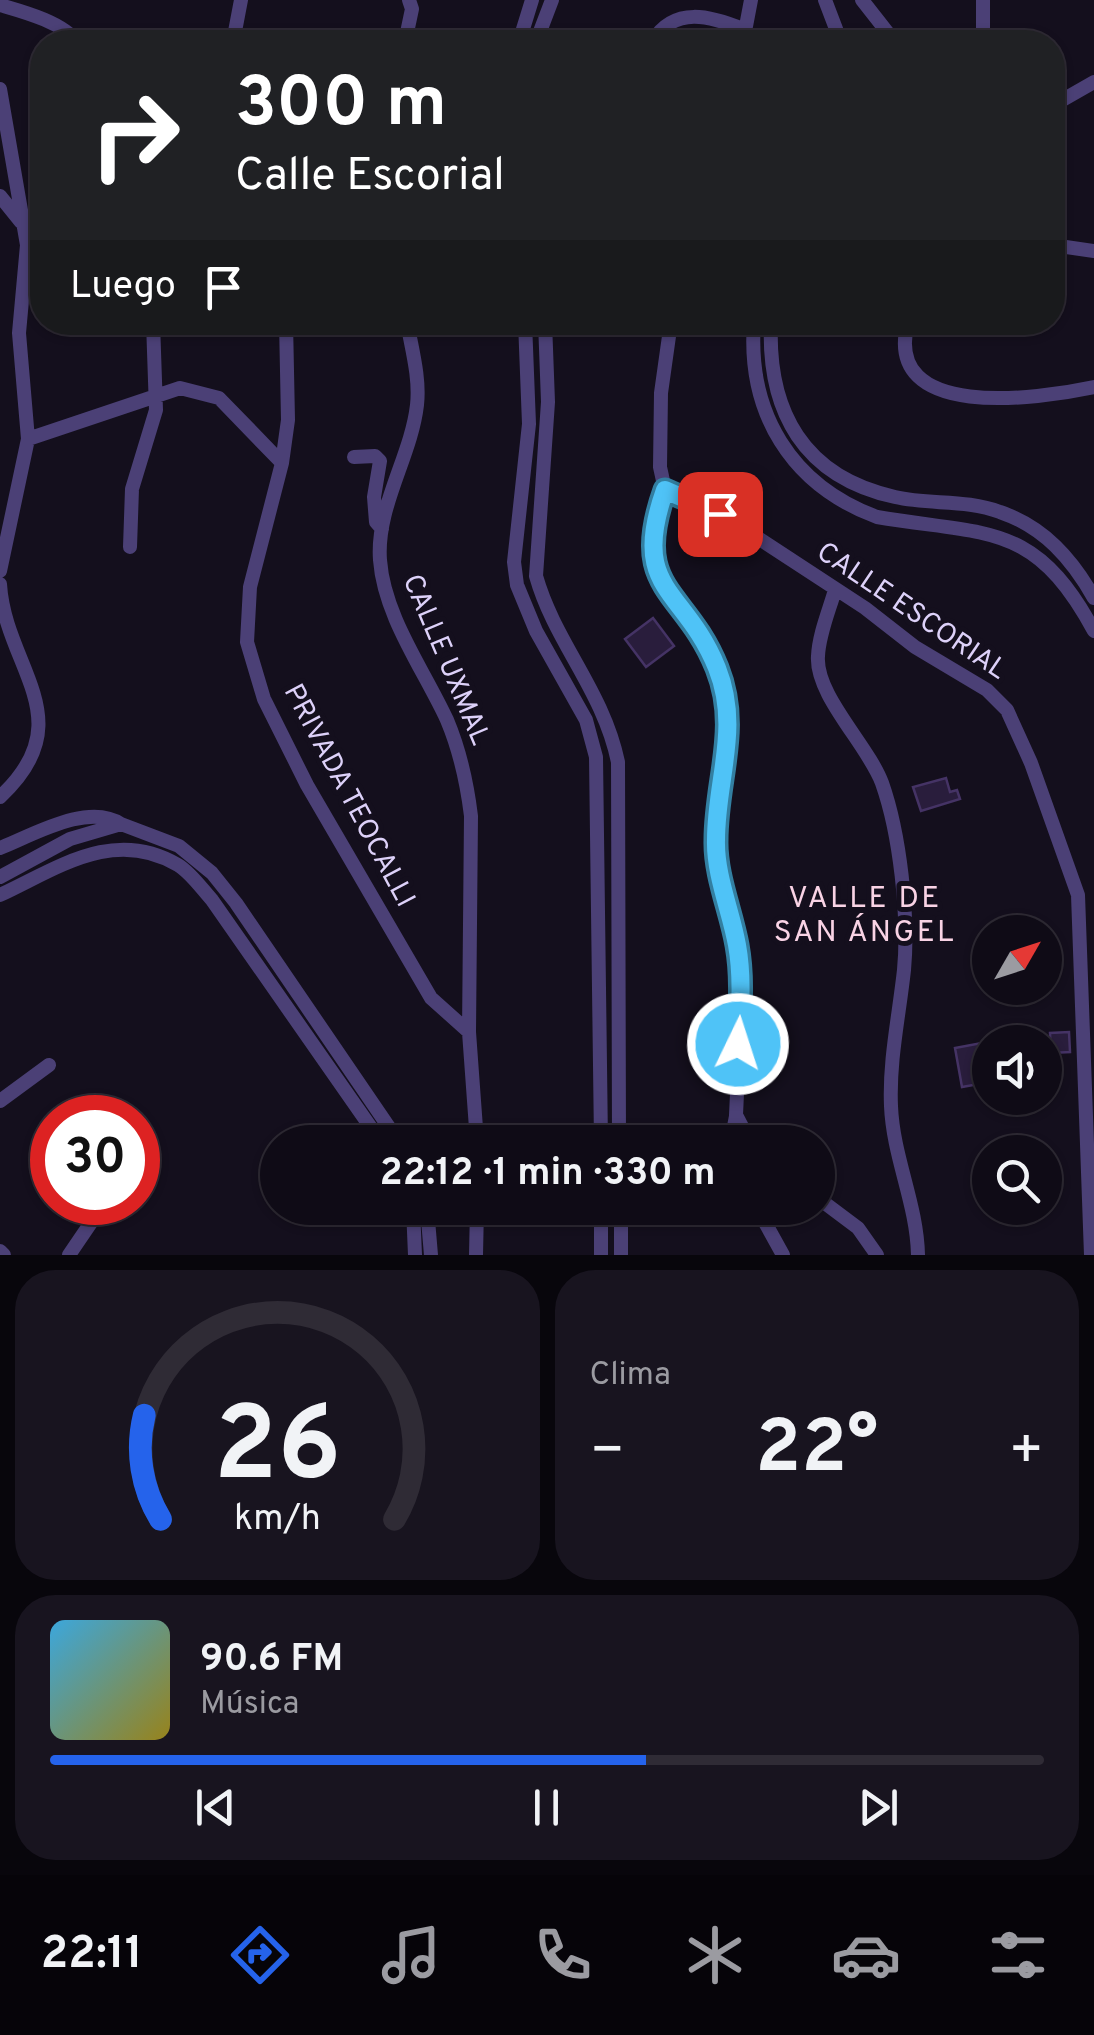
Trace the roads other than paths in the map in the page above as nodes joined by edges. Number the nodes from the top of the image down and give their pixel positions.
1 (241, 0) edge
2 (532, 0) edge
3 (552, 0) edge
4 (752, 0) edge
5 (824, 0) edge
6 (836, 0) edge
7 (862, 0) edge
8 (874, 0) edge
9 (983, 0) edge
10 (412, 3) edge
11 (0, 4) edge
12 (60, 30) edge
13 (236, 30) edge
14 (407, 30) edge
15 (523, 30) edge
16 (541, 30) edge
17 (663, 30) edge
18 (734, 30) edge
19 (745, 30) edge
20 (838, 30) edge
21 (841, 30) edge
22 (886, 30) edge
23 (889, 30) edge
24 (983, 30) edge
25 (1094, 82) edge
26 (0, 89) edge
27 (1065, 99) edge
28 (0, 196) edge
29 (21, 222) junction
30 (1065, 248) edge
31 (1094, 251) edge
32 (154, 335) edge
33 (287, 335) edge
34 (410, 335) edge
35 (525, 335) edge
36 (545, 335) edge
37 (668, 335) edge
38 (754, 335) edge
39 (771, 335) edge
40 (907, 335) edge
41 (1094, 388) edge
42 (156, 394) junction
43 (28, 439) junction
44 (354, 456) dead end
45 (282, 463) junction
46 (665, 490) junction
47 (382, 529) junction
48 (130, 546) dead end
49 (0, 571) edge
50 (0, 584) edge
51 (836, 590) junction
52 (1094, 598) edge
53 (1094, 631) edge
54 (0, 796) edge
55 (121, 824) junction
56 (162, 839) junction
57 (0, 848) edge
58 (155, 855) junction
59 (0, 876) edge
60 (0, 894) edge
61 (469, 1032) junction
62 (49, 1065) dead end
63 (0, 1102) edge
64 (736, 1115) junction
65 (369, 1125) edge
66 (387, 1125) edge
67 (476, 1125) edge
68 (601, 1125) edge
69 (620, 1125) edge
70 (734, 1125) edge
71 (741, 1125) edge
72 (835, 1211) edge
73 (89, 1225) edge
74 (414, 1225) edge
75 (429, 1225) edge
76 (476, 1225) edge
77 (601, 1225) edge
78 (621, 1225) edge
79 (765, 1225) edge
80 (69, 1255) edge
81 (415, 1255) edge
82 (431, 1255) edge
83 (476, 1255) edge
84 (601, 1255) edge
85 (622, 1255) edge
86 (782, 1255) edge
87 (876, 1255) edge
88 (918, 1255) edge
89 (1091, 1255) edge

1 - 13 street
2 - 15 street
3 - 16 street
4 - 19 street
5 - 20 street
6 - 21 street
7 - 22 street
8 - 23 street
9 - 24 street
10 - 14 street
11 - 12 street
17 - 18 street
25 - 27 street
26 - 29 street
28 - 29 street
29 - 43 street
30 - 31 street
32 - 42 street
33 - 45 street, PRIVADA TEOCALLI
34 - 47 street, CALLE UXMAL
35 - 68 street
36 - 69 street
37 - 46 street
38 - 53 street
39 - 52 street
40 - 41 street
42 - 43 street
42 - 45 street
42 - 48 street
43 - 49 street
44 - 47 street
45 - 61 street, PRIVADA TEOCALLI
46 - 51 street, CALLE ESCORIAL
46 - 64 street
47 - 61 street, CALLE UXMAL
50 - 54 street
51 - 88 street
51 - 89 street, CALLE ESCORIAL
55 - 56 street
55 - 57 street
55 - 59 street
56 - 58 street
56 - 66 street
58 - 60 street
58 - 65 street
61 - 67 street, CALLE UXMAL
62 - 63 street
64 - 70 street
64 - 71 street
72 - 87 street
73 - 80 street
74 - 81 street
75 - 82 street
76 - 83 street
77 - 84 street
78 - 85 street
79 - 86 street

